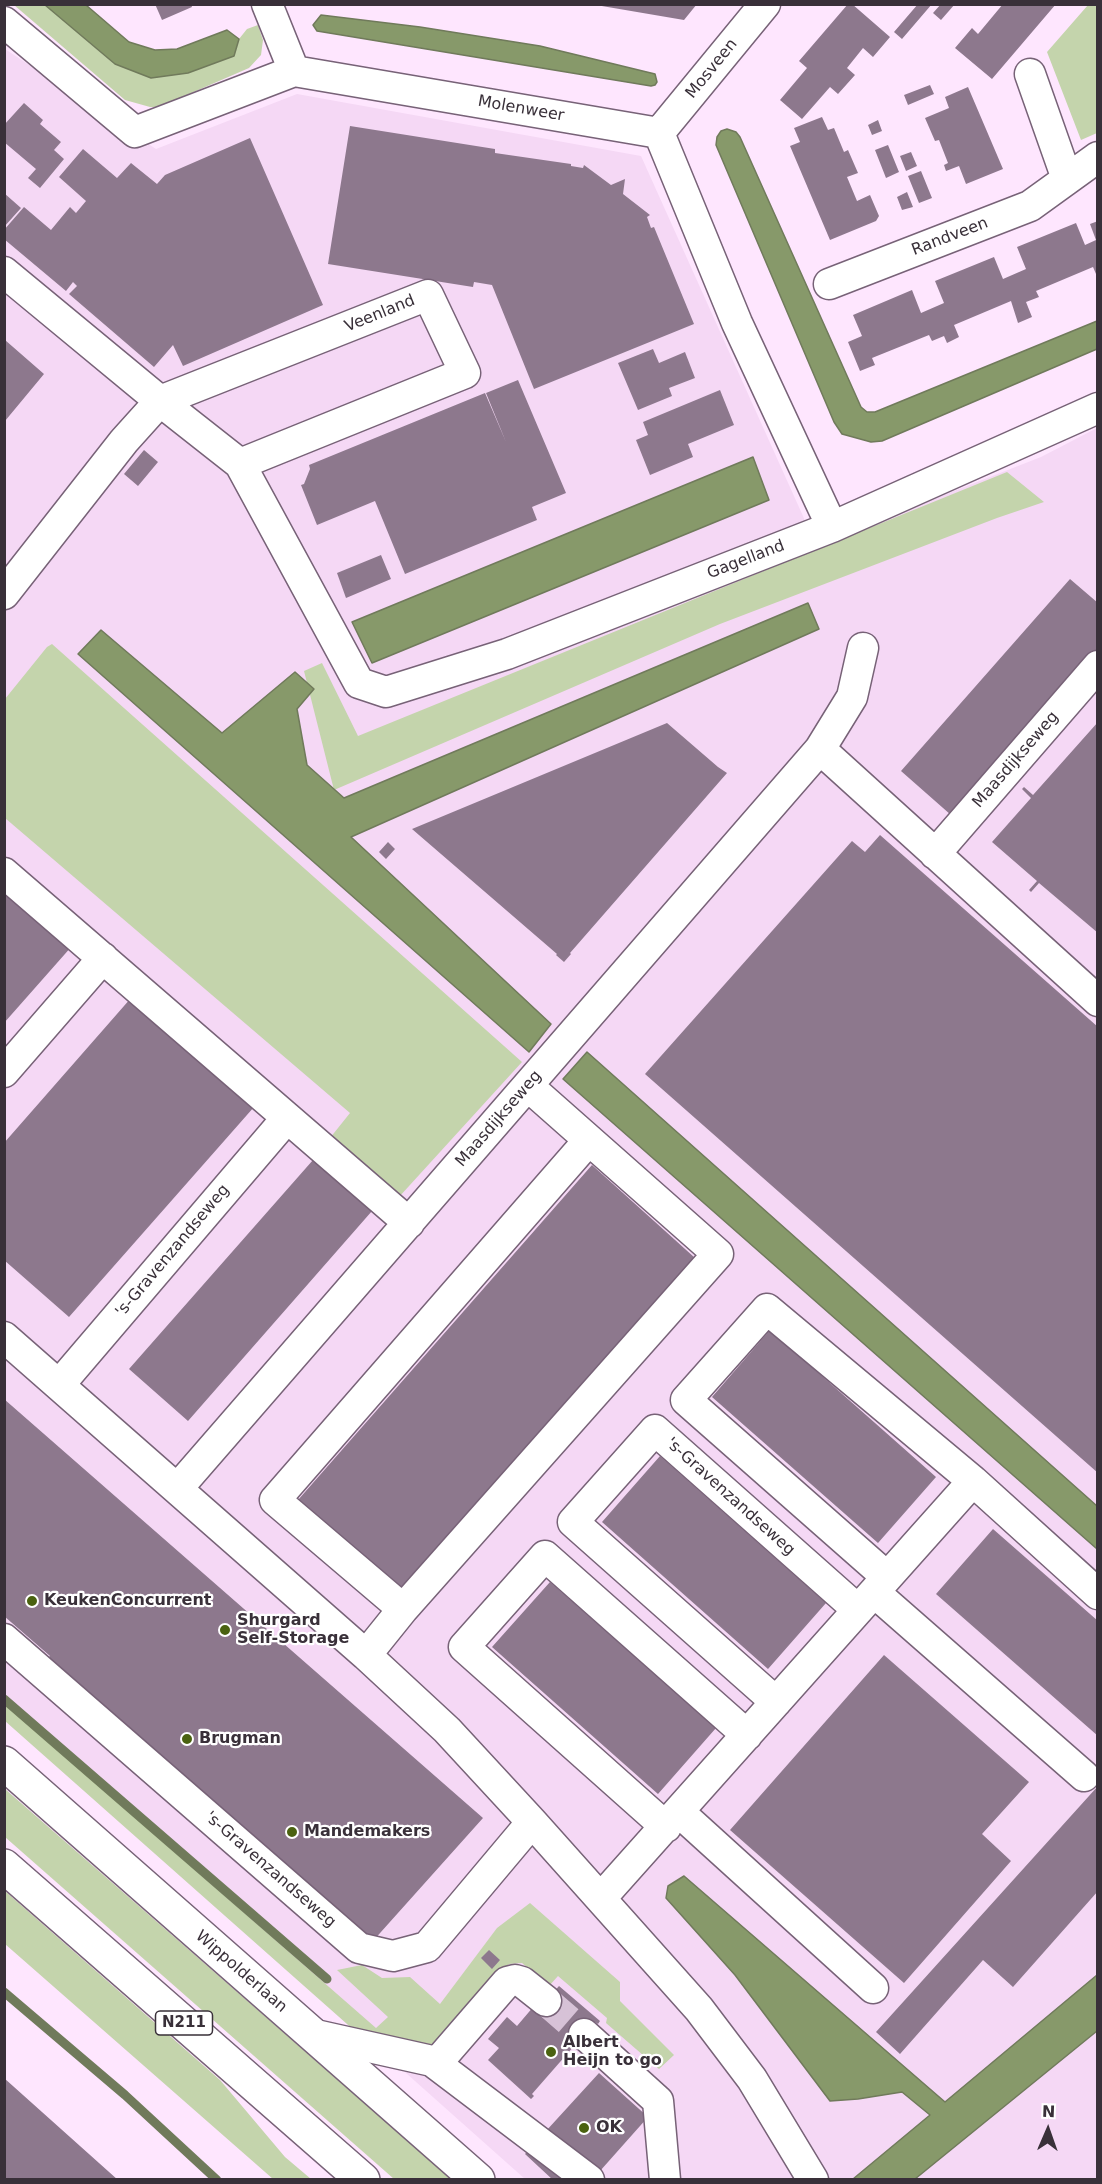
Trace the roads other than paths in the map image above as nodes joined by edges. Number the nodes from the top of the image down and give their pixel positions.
1 (267, 4) edge
2 (765, 4) edge
3 (4, 22) edge
4 (294, 71) junction
5 (1030, 74) dead end
6 (659, 133) junction
7 (1098, 157) edge
8 (1066, 179) junction
9 (4, 272) edge
10 (829, 284) dead end
11 (160, 401) junction
12 (1098, 408) edge
13 (240, 464) junction
14 (832, 527) junction
15 (4, 594) edge
16 (863, 648) dead end
17 (1098, 666) edge
18 (820, 749) junction
19 (934, 854) junction
20 (4, 873) edge
21 (103, 958) junction
22 (1098, 1001) edge
23 (4, 1072) edge
24 (528, 1086) junction
25 (287, 1118) junction
26 (589, 1140) junction
27 (409, 1223) junction
28 (4, 1337) edge
29 (59, 1385) junction
30 (973, 1481) junction
31 (177, 1489) junction
32 (873, 1593) junction
33 (1098, 1594) edge
34 (403, 1609) junction
35 (4, 1639) edge
36 (366, 1655) junction
37 (776, 1702) junction
38 (747, 1735) junction
39 (4, 1764) edge
40 (1084, 1776) dead end
41 (673, 1819) junction
42 (532, 1822) junction
43 (4, 1866) edge
44 (601, 1898) junction
45 (873, 1988) dead end
46 (546, 2001) tunnel mouth
47 (311, 2034) junction
48 (584, 2034) tunnel mouth
49 (436, 2064) junction
50 (363, 2180) edge
51 (478, 2180) edge
52 (590, 2180) edge
53 (665, 2180) edge
54 (813, 2180) edge

1 - 4 street
2 - 6 street, Mosveen
3 - 4 street
4 - 6 street, Molenweer
5 - 8 street
6 - 14 street
7 - 8 street, Randveen
8 - 10 street, Randveen
9 - 11 street
11 - 13 street
11 - 13 street, Veenland
11 - 15 street
12 - 14 street, Gagelland
13 - 14 street, Gagelland
16 - 18 street, Maasdijkseweg
17 - 19 street, Maasdijkseweg
18 - 19 street
18 - 24 street, Maasdijkseweg
19 - 22 street
20 - 21 street
21 - 23 street
21 - 25 street
24 - 26 street
24 - 27 street, Maasdijkseweg
25 - 27 street
25 - 29 street, 's-Gravenzandseweg
26 - 34 street
26 - 34 street
27 - 31 street, Maasdijkseweg
28 - 29 street
29 - 31 street
30 - 32 street
30 - 32 street, 's-Gravenzandseweg
30 - 33 street, 's-Gravenzandseweg
31 - 36 street
32 - 37 street
32 - 37 street, 's-Gravenzandseweg
32 - 40 street, 's-Gravenzandseweg
34 - 36 street
35 - 42 street, 's-Gravenzandseweg
36 - 42 street
37 - 38 street
38 - 41 street
38 - 41 street
39 - 47 main road, Wippolderlaan
41 - 44 street
41 - 45 street
42 - 44 street
43 - 50 main road, N211
44 - 54 street
46 - 49 street
47 - 49 street
47 - 51 main road, Wippolderlaan
48 - 53 street
49 - 52 street

